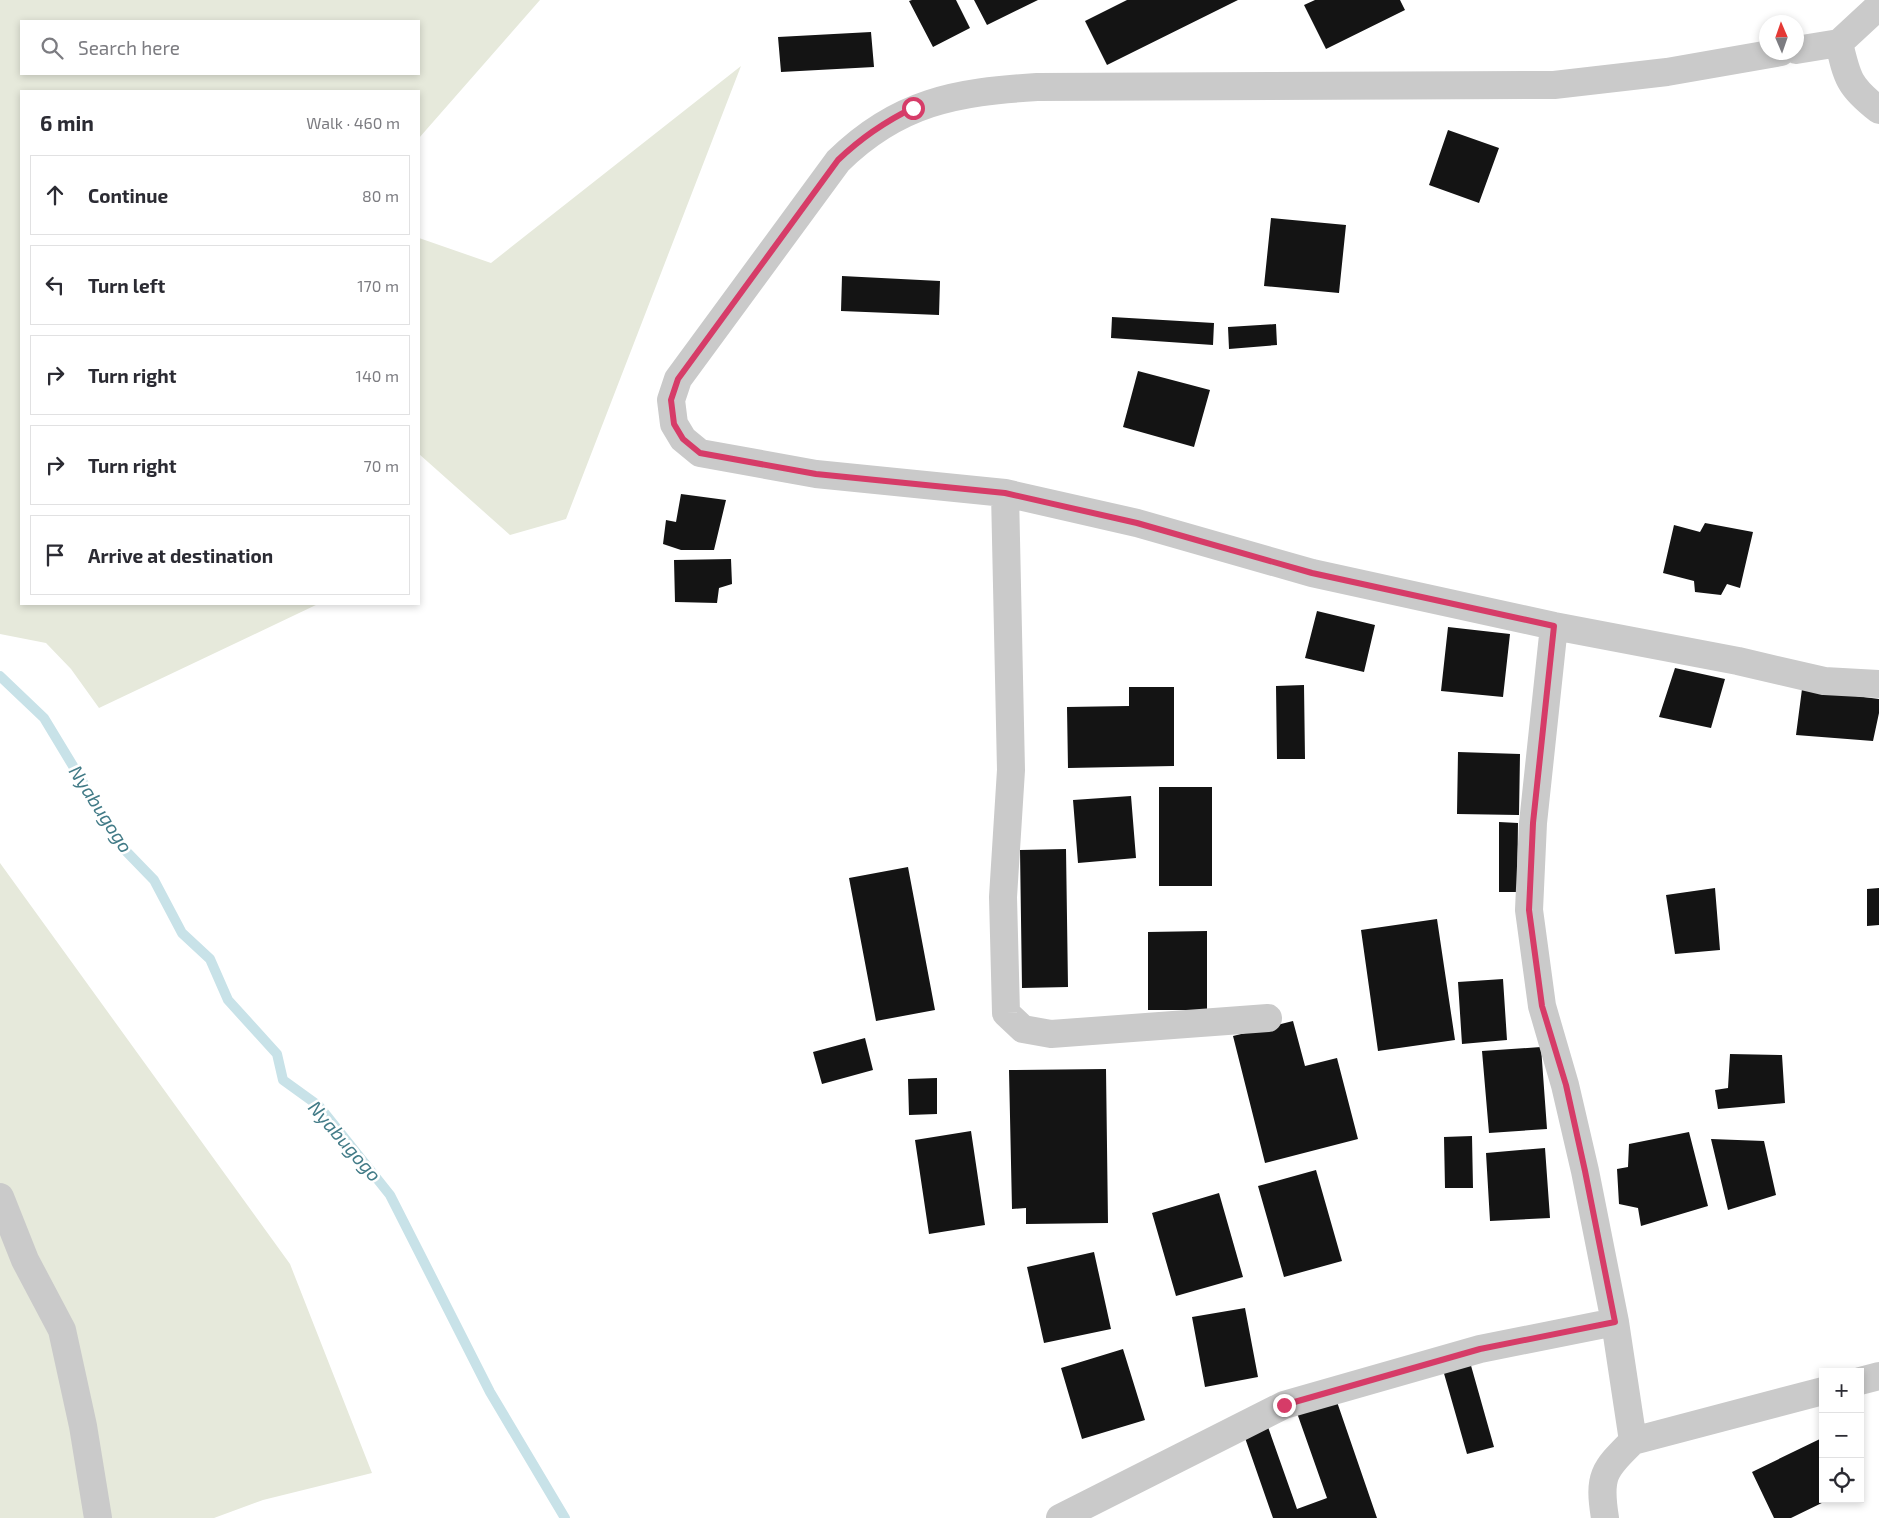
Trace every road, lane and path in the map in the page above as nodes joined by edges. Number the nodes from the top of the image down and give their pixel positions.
1 (1879, 6) edge
2 (1839, 43) junction
3 (1804, 49) edge
4 (1759, 56) edge
5 (1879, 110) edge
6 (1005, 493) junction
7 (1554, 626) junction
8 (1879, 684) edge
9 (1268, 1018) dead end
10 (0, 1197) edge
11 (1615, 1322) junction
12 (1879, 1376) edge
13 (1864, 1380) edge
14 (1819, 1392) edge
15 (1633, 1441) junction
16 (98, 1518) edge
17 (1060, 1518) edge
18 (1605, 1518) edge

1 - 2 street
2 - 3 street
2 - 5 street
4 - 6 street
6 - 7 street
6 - 9 street
7 - 8 street
7 - 11 street
10 - 16 street
11 - 15 street
11 - 17 street
12 - 13 street
14 - 15 street
15 - 18 street

